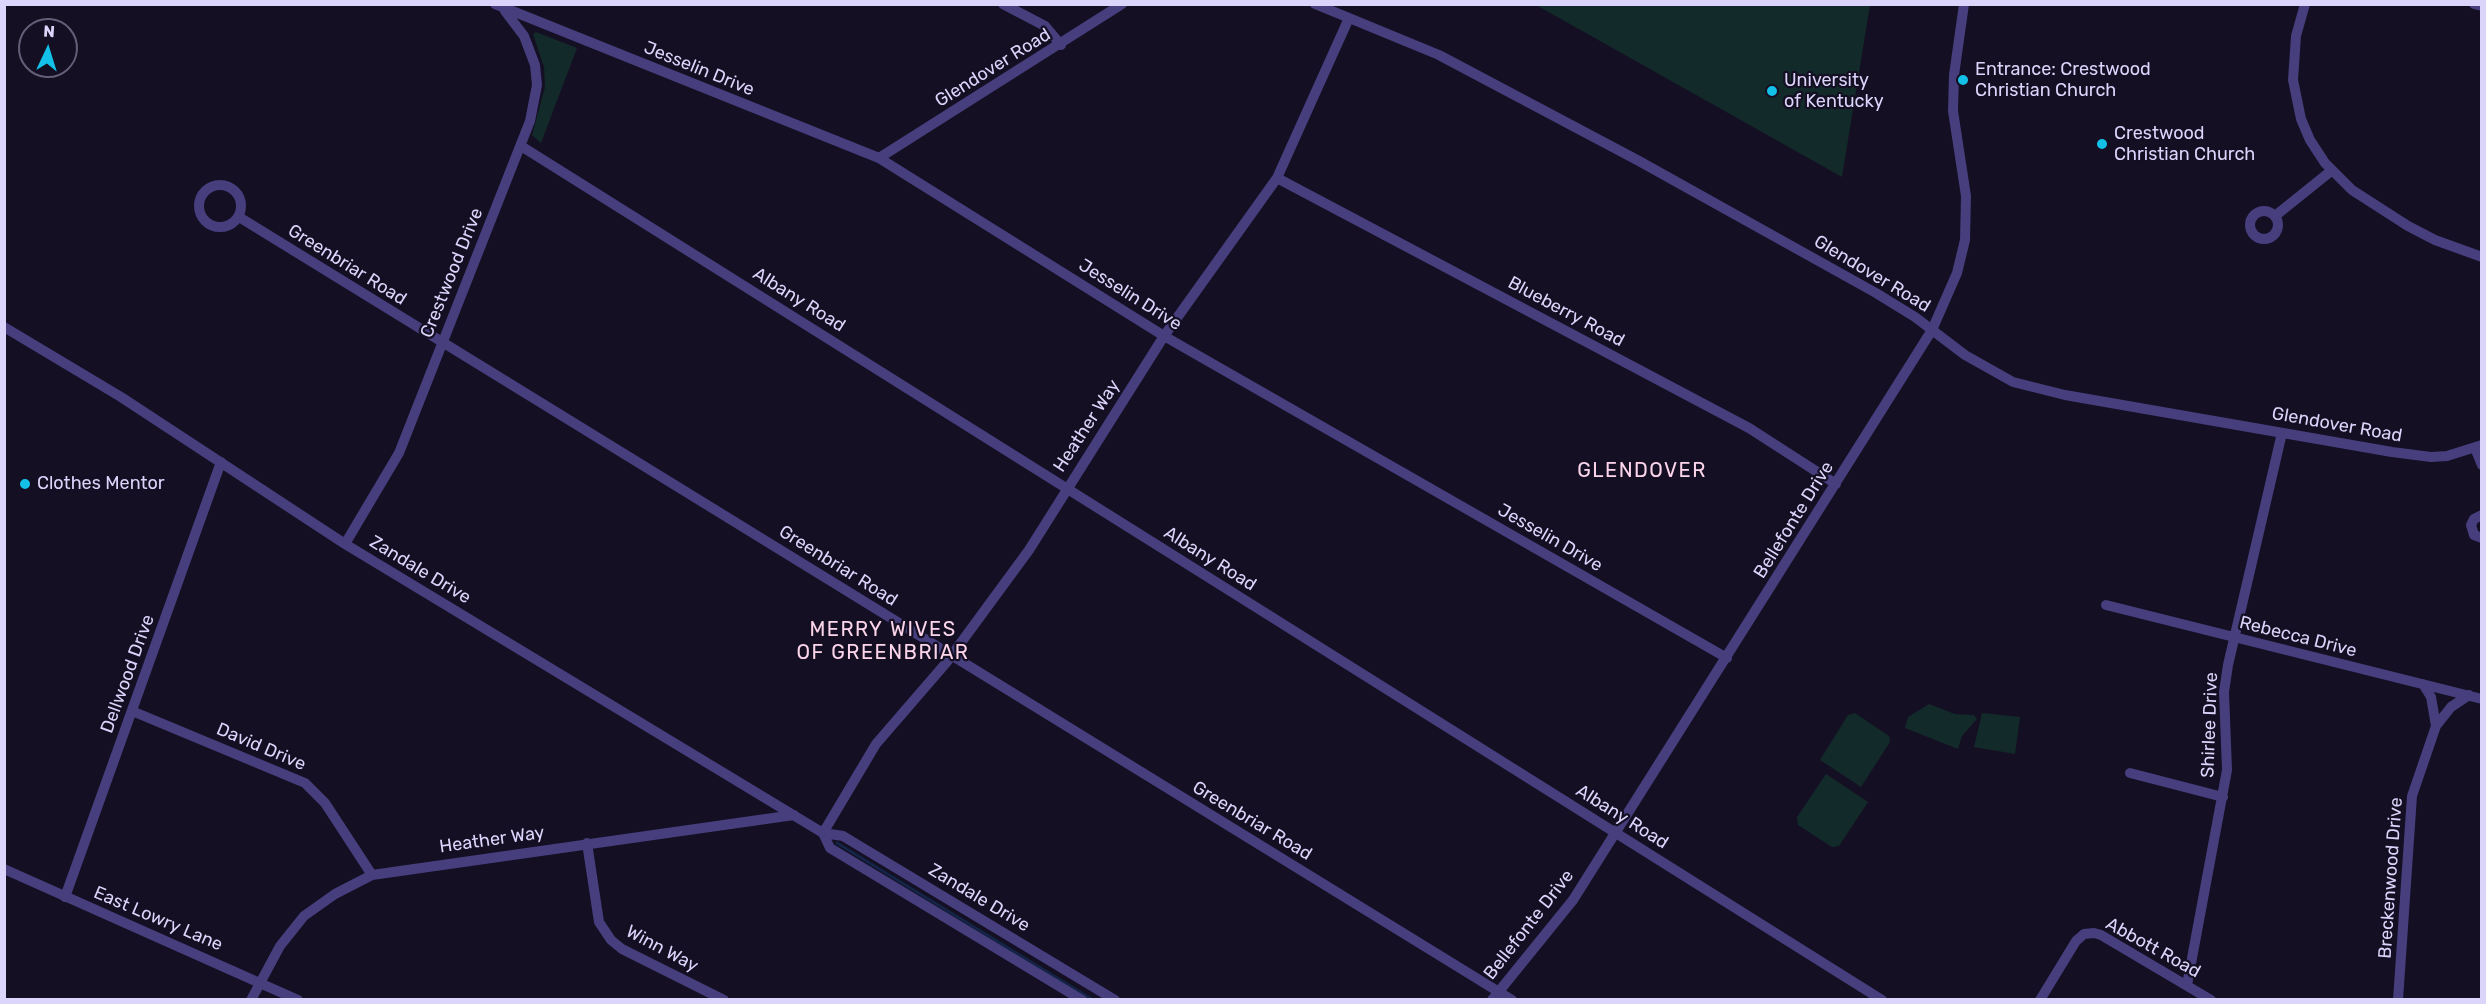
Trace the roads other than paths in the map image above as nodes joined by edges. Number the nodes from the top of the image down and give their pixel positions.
1 (1003, 4) edge
2 (1122, 4) edge
3 (1316, 4) edge
4 (1964, 4) edge
5 (2305, 4) edge
6 (2474, 4) edge
7 (499, 6) edge
8 (2481, 6) edge
9 (1349, 18) junction
10 (1061, 45) junction
11 (521, 146) junction
12 (879, 158) junction
13 (2331, 171) junction
14 (1277, 178) junction
15 (2275, 216) dead end
16 (238, 217) junction
17 (2481, 257) edge
18 (4, 327) edge
19 (1932, 330) junction
20 (1164, 336) junction
21 (442, 343) junction
22 (2282, 433) junction
23 (2478, 446) edge
24 (221, 462) junction
25 (2481, 465) edge
26 (1836, 484) junction
27 (1067, 488) junction
28 (2481, 515) edge
29 (2481, 538) edge
30 (345, 544) junction
31 (2106, 604) dead end
32 (2234, 638) junction
33 (951, 655) junction
34 (1727, 658) junction
35 (2423, 684) junction
36 (2469, 695) junction
37 (2481, 699) edge
38 (132, 711) junction
39 (2436, 726) junction
40 (2130, 773) dead end
41 (2223, 797) junction
42 (794, 815) junction
43 (823, 832) junction
44 (1615, 832) junction
45 (587, 843) junction
46 (4, 869) edge
47 (372, 874) junction
48 (65, 897) junction
49 (260, 981) junction
50 (2187, 985) junction
51 (1496, 995) edge
52 (251, 999) edge
53 (298, 999) edge
54 (724, 999) edge
55 (1082, 999) edge
56 (1115, 999) edge
57 (1512, 999) edge
58 (1882, 999) edge
59 (2040, 999) edge
60 (2211, 999) edge
61 (2398, 999) edge

1 - 10 street
2 - 10 street, Glendover Road
3 - 9 street, Glendover Road
4 - 19 street, Bellefonte Drive
5 - 13 street
6 - 8 street
7 - 11 street, Crestwood Drive
7 - 12 street, Jesselin Drive
9 - 14 street, Heather Way
9 - 19 street, Glendover Road
10 - 12 street, Glendover Road
11 - 21 street, Crestwood Drive
11 - 27 street, Albany Road
12 - 20 street, Jesselin Drive
13 - 15 street
13 - 17 street
14 - 20 street, Heather Way
14 - 26 street, Blueberry Road
16 - 16 street
16 - 21 street, Greenbriar Road
18 - 24 street, Zandale Drive
19 - 22 street, Glendover Road
19 - 26 street, Bellefonte Drive
20 - 27 street, Heather Way
20 - 34 street, Jesselin Drive
21 - 30 street, Crestwood Drive
21 - 33 street, Greenbriar Road
22 - 23 street, Glendover Road
22 - 32 street, Shirlee Drive
23 - 25 street
24 - 30 street, Zandale Drive
24 - 38 street, Dellwood Drive
26 - 34 street, Bellefonte Drive
27 - 33 street, Heather Way
27 - 44 street, Albany Road
28 - 29 street
30 - 42 street, Zandale Drive
31 - 32 street, Rebecca Drive
32 - 35 street, Rebecca Drive
32 - 41 street, Shirlee Drive
33 - 43 street, Heather Way
33 - 51 street, Greenbriar Road
34 - 44 street, Bellefonte Drive
35 - 36 street, Rebecca Drive
35 - 39 street, Breckenwood Drive
36 - 37 street, Rebecca Drive
36 - 39 street, Breckenwood Drive
38 - 47 street, David Drive
38 - 48 street, Dellwood Drive
39 - 61 street, Breckenwood Drive
40 - 41 street
41 - 50 street, Shirlee Drive
42 - 43 street, Zandale Drive
42 - 45 street, Heather Way
43 - 55 street, Zandale Drive
43 - 56 street, Zandale Drive
44 - 51 street, Bellefonte Drive
44 - 58 street, Albany Road
45 - 47 street, Heather Way
45 - 54 street, Winn Way
46 - 48 street, East Lowry Lane
47 - 49 street, Heather Way
48 - 49 street, East Lowry Lane
49 - 52 street, Heather Way
49 - 53 street, East Lowry Lane
50 - 59 street, Abbott Road
50 - 60 street, Abbott Road
51 - 57 street, Greenbriar Road

